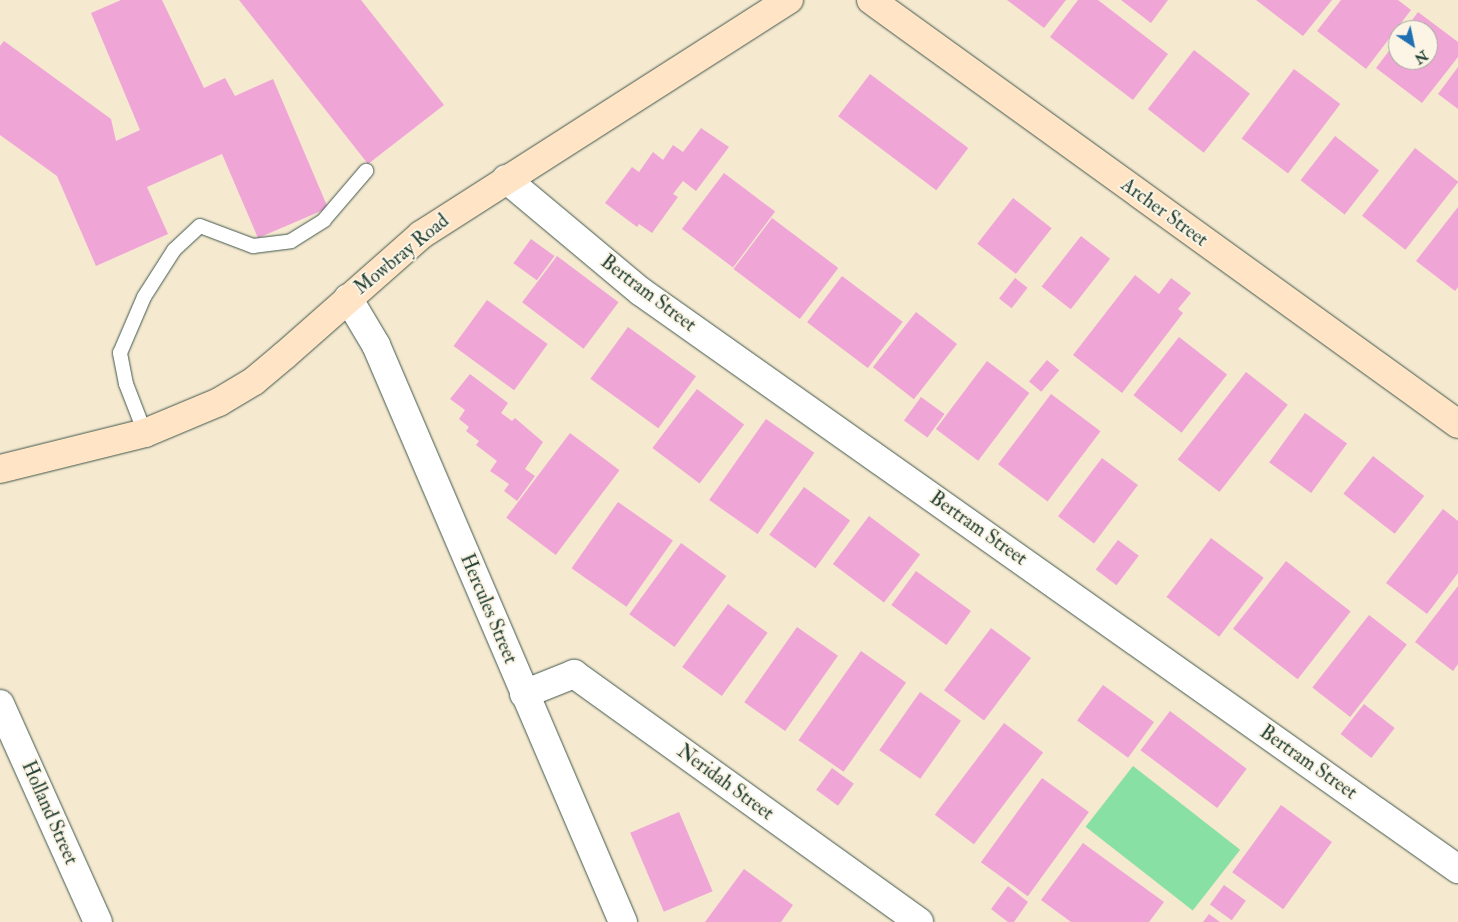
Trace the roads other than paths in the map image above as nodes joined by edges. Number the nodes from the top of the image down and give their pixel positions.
1 (789, 0) edge
2 (871, 0) edge
3 (366, 171) dead end
4 (506, 179) junction
5 (348, 298) junction
6 (1458, 424) edge
7 (145, 433) junction
8 (0, 469) edge
9 (524, 694) junction
10 (0, 704) edge
11 (1458, 869) edge
12 (98, 922) edge
13 (623, 922) edge
14 (919, 922) edge

1 - 4 main road, Mowbray Road
2 - 6 main road, Archer Street
3 - 7 lane
4 - 5 main road, Mowbray Road
4 - 11 street, Bertram Street
5 - 7 main road, Mowbray Road
5 - 9 street, Hercules Street
7 - 8 main road, Mowbray Road
9 - 13 street, Hercules Street
9 - 14 street, Neridah Street
10 - 12 street, Holland Street

